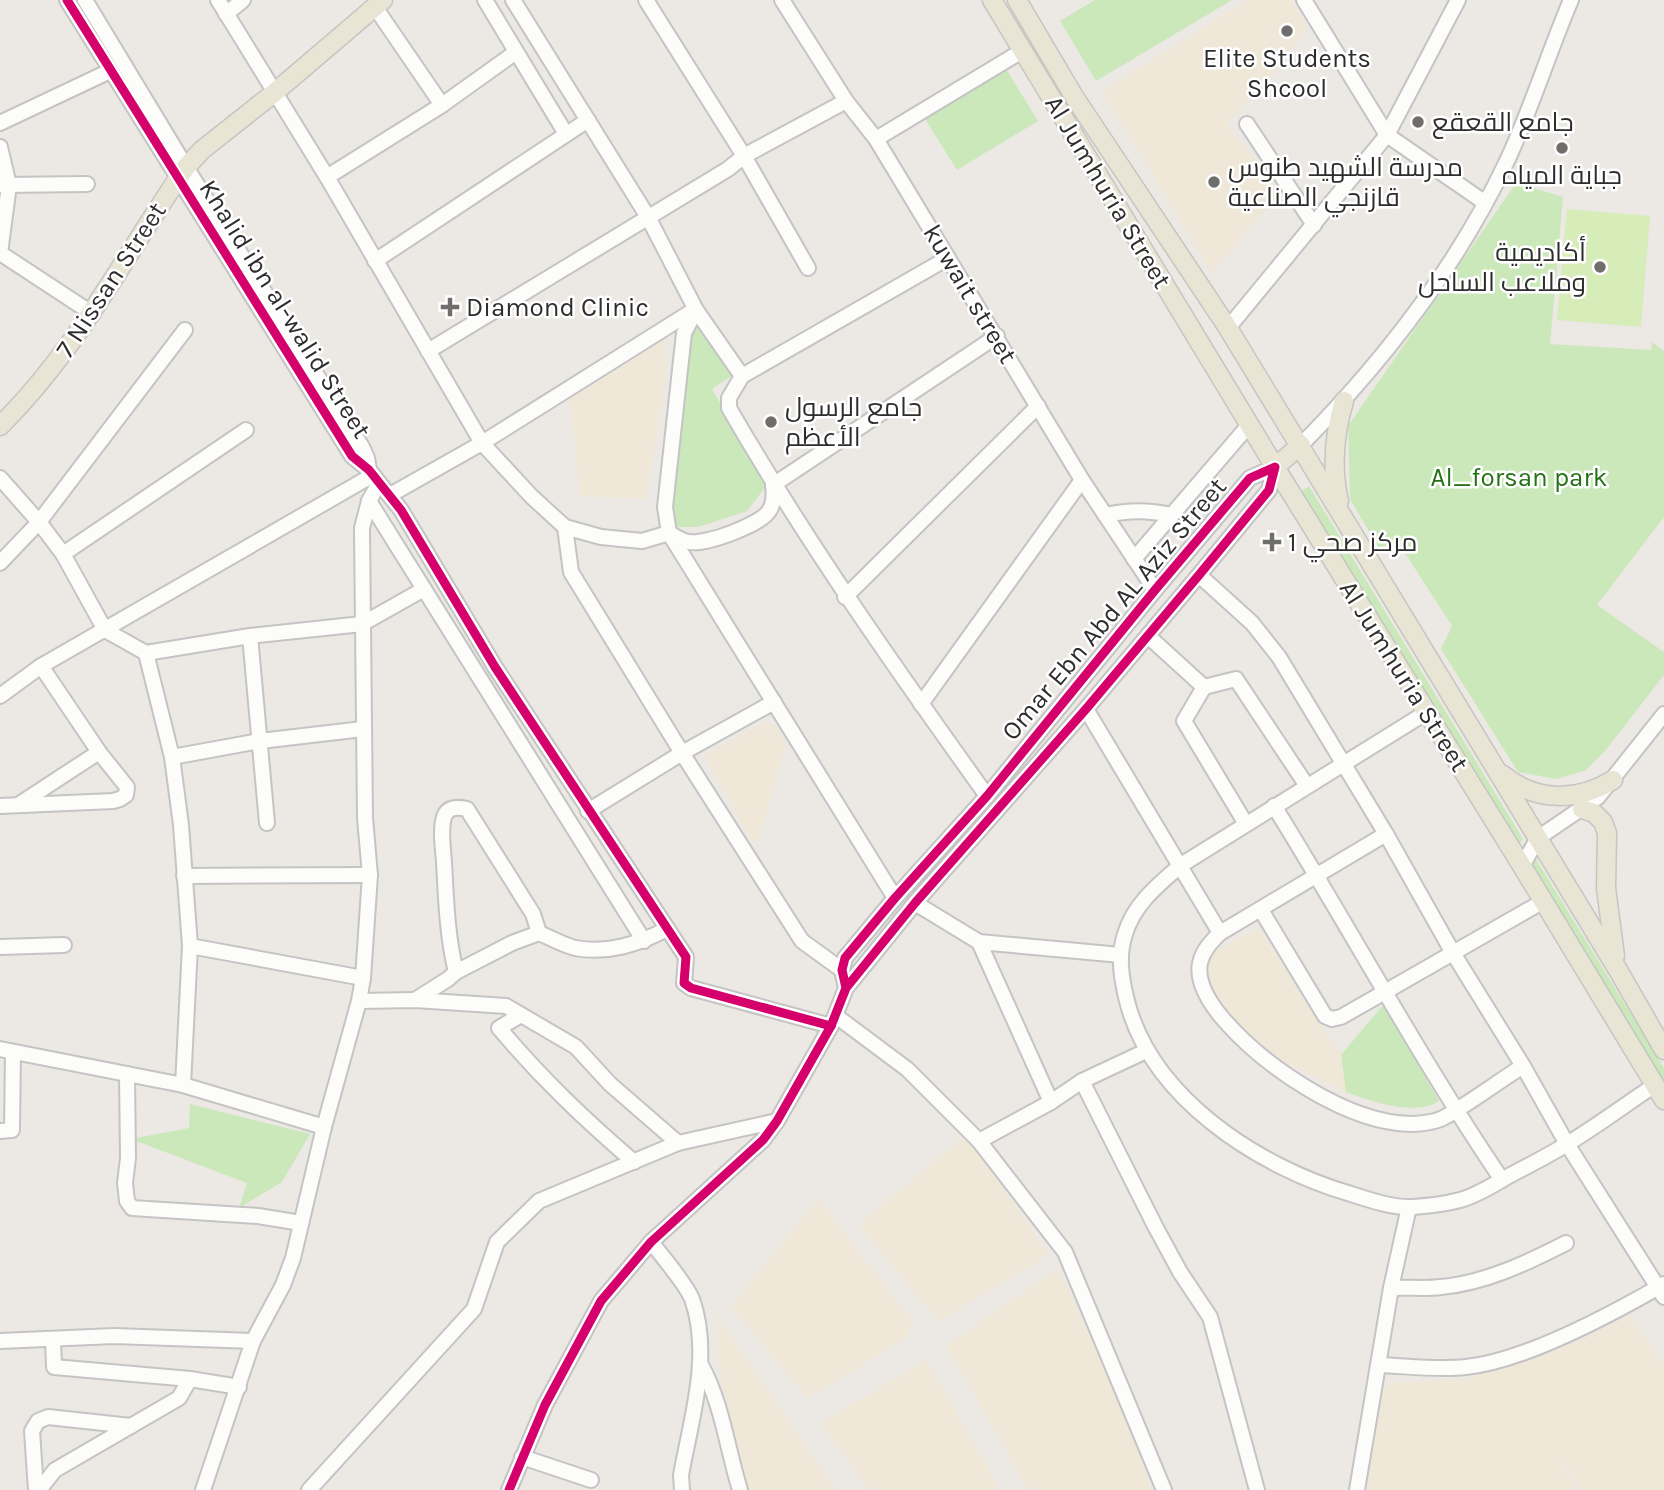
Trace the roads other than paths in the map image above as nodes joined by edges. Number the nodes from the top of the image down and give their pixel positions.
1 (67, 0) edge
2 (85, 0) edge
3 (218, 0) edge
4 (243, 0) edge
5 (485, 0) edge
6 (513, 0) edge
7 (646, 0) edge
8 (782, 0) edge
9 (992, 0) edge
10 (1017, 0) edge
11 (1304, 0) edge
12 (1458, 0) edge
13 (1571, 0) edge
14 (379, 3) edge
15 (226, 14) junction
16 (1022, 51) junction
17 (516, 52) junction
18 (110, 71) junction
19 (274, 93) junction
20 (845, 101) junction
21 (442, 105) junction
22 (588, 120) junction
23 (0, 123) edge
24 (1247, 124) dead end
25 (566, 134) junction
26 (1387, 135) junction
27 (876, 139) junction
28 (0, 147) edge
29 (744, 156) junction
30 (182, 173) junction
31 (327, 177) junction
32 (87, 184) dead end
33 (4, 185) edge
34 (1484, 202) junction
35 (648, 217) junction
36 (1314, 225) junction
37 (0, 253) edge
38 (948, 258) junction
39 (375, 261) junction
40 (808, 268) dead end
41 (696, 310) junction
42 (93, 314) junction
43 (1228, 328) junction
44 (186, 330) dead end
45 (997, 336) junction
46 (428, 351) junction
47 (743, 376) junction
48 (1345, 401) junction
49 (1038, 406) junction
50 (1249, 425) junction
51 (0, 426) edge
52 (246, 430) dead end
53 (482, 443) junction
54 (1301, 446) junction
55 (1275, 467) junction
56 (374, 476) junction
57 (0, 478) edge
58 (1082, 480) junction
59 (773, 485) junction
60 (390, 495) junction
61 (369, 501) junction
62 (1172, 515) junction
63 (1105, 516) junction
64 (1344, 518) junction
65 (39, 523) junction
66 (565, 527) junction
67 (669, 533) junction
68 (63, 554) junction
69 (1134, 559) junction
70 (0, 563) edge
71 (1199, 575) junction
72 (424, 589) junction
73 (1155, 590) junction
74 (845, 597) junction
75 (362, 624) junction
76 (104, 630) junction
77 (250, 636) junction
78 (1148, 636) junction
79 (146, 653) junction
80 (41, 666) junction
81 (1204, 687) junction
82 (0, 695) edge
83 (774, 702) junction
84 (921, 704) junction
85 (1086, 709) junction
86 (1427, 712) junction
87 (1664, 714) edge
88 (363, 729) junction
89 (260, 741) junction
90 (99, 752) junction
91 (682, 753) junction
92 (172, 757) junction
93 (1343, 765) junction
94 (1497, 769) junction
95 (1613, 780) junction
96 (1307, 786) junction
97 (987, 796) junction
98 (0, 806) edge
99 (18, 806) junction
100 (1274, 806) junction
101 (1582, 809) junction
102 (589, 811) junction
103 (267, 823) dead end
104 (1246, 824) junction
105 (1386, 834) junction
106 (1538, 838) junction
107 (1181, 865) junction
108 (1522, 866) junction
109 (370, 875) junction
110 (184, 876) junction
111 (1317, 876) junction
112 (895, 898) junction
113 (1542, 902) junction
114 (915, 903) junction
115 (1261, 910) junction
116 (667, 929) junction
117 (539, 933) junction
118 (1220, 933) junction
119 (644, 941) junction
120 (979, 942) junction
121 (64, 945) dead end
122 (190, 946) junction
123 (0, 947) edge
124 (1453, 953) junction
125 (1121, 955) junction
126 (842, 970) junction
127 (1618, 970) junction
128 (456, 972) junction
129 (363, 978) junction
130 (846, 988) junction
131 (1385, 992) junction
132 (415, 1000) junction
133 (359, 1001) junction
134 (521, 1015) junction
135 (833, 1021) junction
136 (1664, 1050) edge
137 (7, 1051) edge
138 (1146, 1051) junction
139 (1523, 1066) junction
140 (127, 1074) junction
141 (1082, 1081) junction
142 (183, 1085) junction
143 (1660, 1092) edge
144 (1051, 1102) junction
145 (1454, 1109) junction
146 (777, 1121) junction
147 (324, 1127) junction
148 (0, 1131) edge
149 (979, 1141) junction
150 (678, 1143) junction
151 (1567, 1144) junction
152 (634, 1162) junction
153 (1502, 1180) junction
154 (1409, 1207) junction
155 (301, 1223) junction
156 (651, 1242) junction
157 (1566, 1243) dead end
158 (1391, 1288) junction
159 (1662, 1289) edge
160 (53, 1339) junction
161 (0, 1340) edge
162 (253, 1341) junction
163 (701, 1365) junction
164 (1379, 1365) junction
165 (190, 1379) junction
166 (239, 1387) junction
167 (131, 1426) junction
168 (522, 1457) junction
169 (591, 1480) dead end
170 (37, 1490) edge
171 (203, 1490) edge
172 (309, 1490) edge
173 (509, 1490) edge
174 (682, 1490) edge
175 (740, 1490) edge
176 (1164, 1490) edge
177 (1258, 1490) edge
178 (1357, 1490) edge

1 - 18 street, Khalid ibn al-walid Street
2 - 30 street
3 - 15 street
4 - 15 street
5 - 17 street
6 - 22 street
7 - 29 street
8 - 20 street, kuwait street
9 - 16 main road, Al Jumhuria Street
10 - 43 main road, Al Jumhuria Street
11 - 26 street
12 - 26 street
13 - 34 street
14 - 19 main road, 7 Nissan Street
14 - 21 street
15 - 19 street
16 - 27 street
16 - 50 main road, Al Jumhuria Street
17 - 21 street
17 - 25 street
18 - 23 street
18 - 30 street, Khalid ibn al-walid Street
19 - 30 main road, 7 Nissan Street
19 - 31 street
20 - 27 street, kuwait street
20 - 29 street
21 - 31 street
22 - 25 street
22 - 35 street
24 - 36 street
25 - 39 street
26 - 34 street
26 - 36 street
27 - 38 street, kuwait street
28 - 33 street
29 - 35 street
29 - 40 street
30 - 42 main road, 7 Nissan Street
30 - 56 street, Khalid ibn al-walid Street
31 - 39 street
32 - 33 street
33 - 37 street
34 - 48 street
35 - 41 street
35 - 46 street
36 - 43 street
37 - 42 street
38 - 45 street, kuwait street
38 - 47 street
39 - 46 street
41 - 47 street
41 - 53 street
41 - 67 street
42 - 51 main road, 7 Nissan Street
43 - 54 main road, Al Jumhuria Street
44 - 65 street
45 - 49 street, kuwait street
45 - 59 street
46 - 53 street
47 - 59 street
48 - 54 street
48 - 64 main road
49 - 58 street, kuwait street
49 - 74 street
50 - 55 main road, Al Jumhuria Street
50 - 62 street
52 - 68 street
53 - 60 street
53 - 66 street
54 - 55 main road
54 - 64 main road, Al Jumhuria Street
55 - 71 street, Omar Ebn Abd AL Aziz Street
55 - 73 street, Omar Ebn Abd AL Aziz Street
55 - 86 main road, Al Jumhuria Street
56 - 60 street, Khalid ibn al-walid Street
56 - 61 street
56 - 76 street
57 - 65 street
58 - 63 street, kuwait street
58 - 84 street
59 - 67 street
59 - 74 street
60 - 102 street, Khalid ibn al-walid Street
61 - 72 street
61 - 75 street
62 - 63 street
62 - 69 street
63 - 69 street, kuwait street
64 - 94 main road, Al Jumhuria Street
65 - 68 street
65 - 70 street
66 - 67 street
66 - 91 street
67 - 83 street
68 - 76 street
69 - 73 street, kuwait street
71 - 78 street, Omar Ebn Abd AL Aziz Street
71 - 93 street
72 - 75 street
72 - 119 street
73 - 97 street, Omar Ebn Abd AL Aziz Street
74 - 84 street
75 - 77 street
75 - 88 street
76 - 79 street
76 - 80 street
77 - 79 street
77 - 89 street
78 - 81 street
78 - 85 street, Omar Ebn Abd AL Aziz Street
79 - 92 street
80 - 82 street
80 - 90 street
81 - 96 street
81 - 104 street
83 - 91 street
83 - 112 street
84 - 97 street
85 - 107 street
85 - 114 street, Omar Ebn Abd AL Aziz Street
86 - 93 street
86 - 108 main road, Al Jumhuria Street
87 - 95 street
88 - 89 street
88 - 109 street
89 - 92 street
89 - 103 street
90 - 99 street
90 - 99 street
91 - 102 street
91 - 126 street
92 - 110 street
93 - 96 street
93 - 105 street
94 - 95 main road
94 - 106 main road, Al Jumhuria Street
95 - 101 street
96 - 100 street
97 - 112 street, Omar Ebn Abd AL Aziz Street
98 - 99 street
100 - 104 street
100 - 111 street
101 - 106 street
101 - 127 main road
102 - 116 street, Khalid ibn al-walid Street
104 - 107 street
105 - 111 street
105 - 124 street
106 - 108 street
106 - 127 main road, Al Jumhuria Street
107 - 118 street
107 - 125 street
108 - 113 main road, Al Jumhuria Street
109 - 110 street
109 - 129 street
110 - 122 street
111 - 115 street
111 - 131 street
112 - 126 street, Omar Ebn Abd AL Aziz Street
113 - 124 street
113 - 143 main road, Al Jumhuria Street
114 - 120 street
114 - 130 street, Omar Ebn Abd AL Aziz Street
115 - 118 street
115 - 131 street
116 - 119 street
116 - 135 street, Khalid ibn al-walid Street
117 - 119 street
117 - 128 street
117 - 128 street
118 - 145 street
120 - 125 street
120 - 144 street
121 - 123 street
122 - 129 street
122 - 142 street
124 - 131 street
124 - 139 street
125 - 138 street
126 - 130 street
127 - 136 main road, Al Jumhuria Street
128 - 132 street
129 - 133 street
130 - 135 street, Omar Ebn Abd AL Aziz Street
131 - 145 street
132 - 133 street
132 - 134 street
133 - 147 street
134 - 150 street
134 - 152 street
135 - 146 street, Omar Ebn Abd AL Aziz Street
135 - 149 street
137 - 140 street
137 - 148 street
138 - 141 street
138 - 154 street
139 - 145 street
139 - 151 street
140 - 142 street
140 - 155 street
141 - 144 street
141 - 177 street
142 - 147 street
143 - 151 street
144 - 149 street
145 - 153 street
146 - 150 street
146 - 156 street, Omar Ebn Abd AL Aziz Street
147 - 155 street
149 - 176 street
150 - 152 street
151 - 153 street
151 - 159 street
152 - 172 street
153 - 154 street
154 - 158 street
155 - 162 street
156 - 163 street
156 - 168 street, Omar Ebn Abd AL Aziz Street
157 - 158 street
158 - 164 street
159 - 164 street
160 - 161 street
160 - 162 street
160 - 165 street
162 - 166 street
163 - 174 street
163 - 175 street
164 - 178 street
165 - 166 street
165 - 167 street
166 - 171 street
167 - 170 street
167 - 170 street
168 - 169 street
168 - 173 street, Omar Ebn Abd AL Aziz Street

